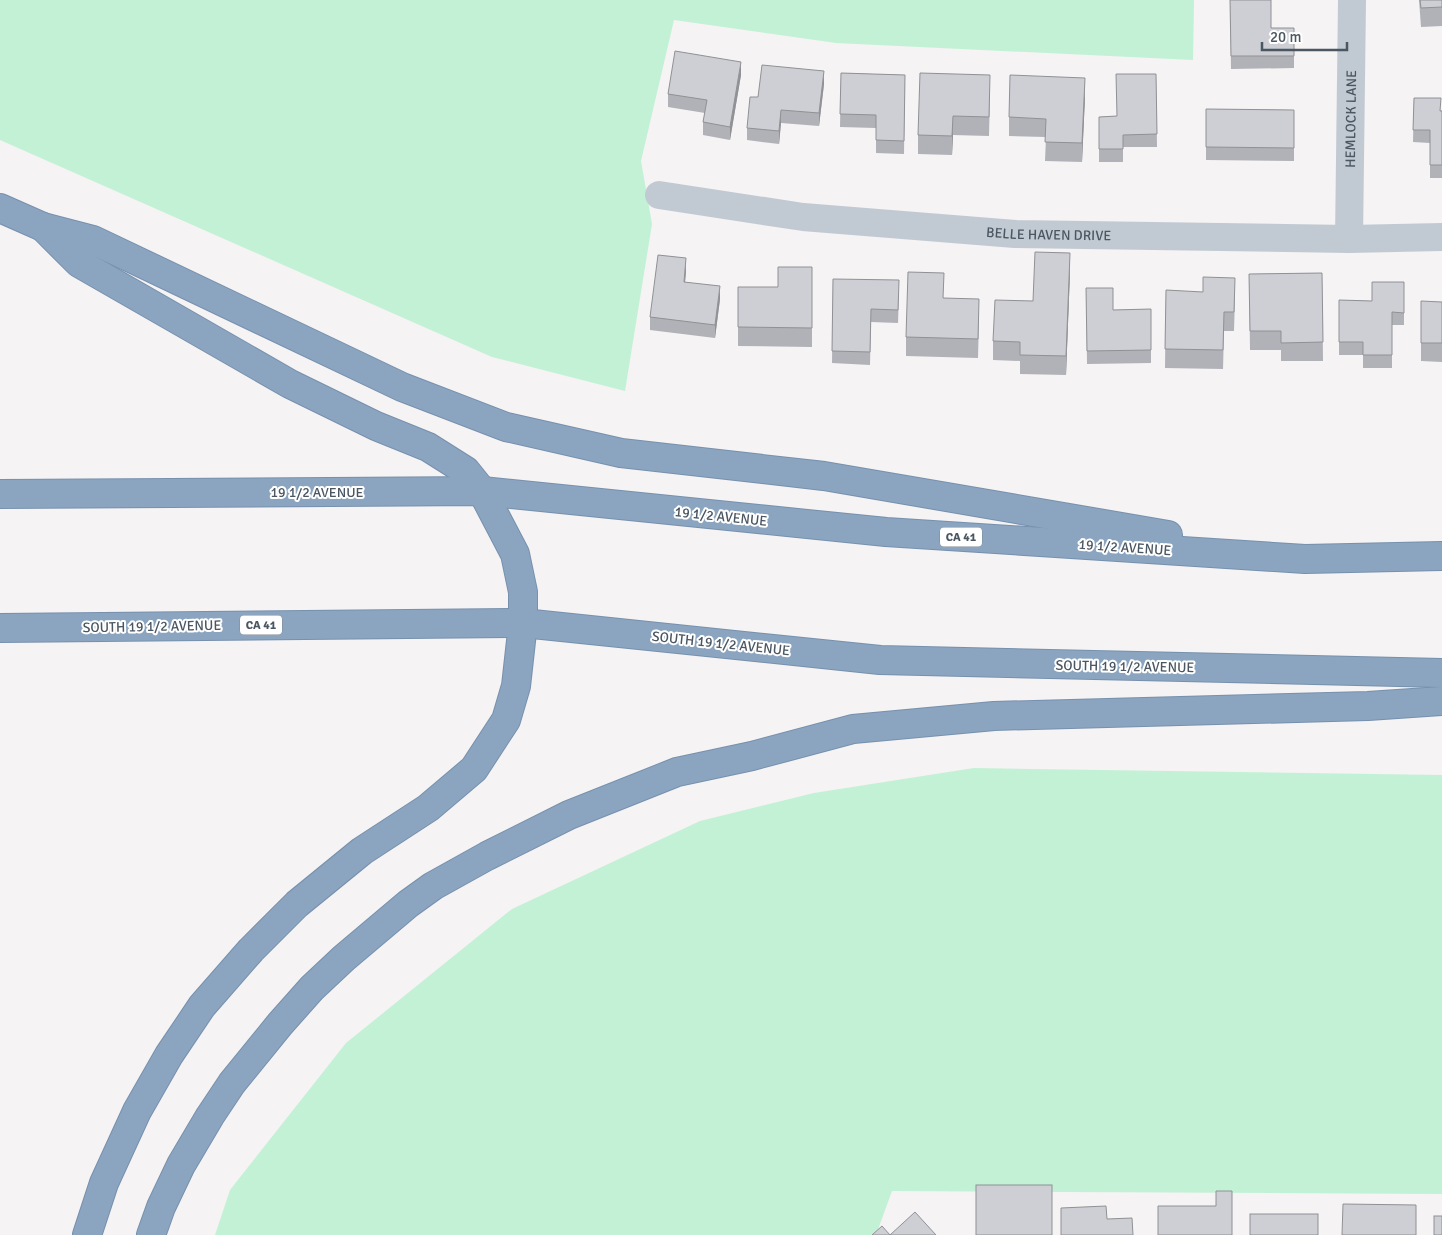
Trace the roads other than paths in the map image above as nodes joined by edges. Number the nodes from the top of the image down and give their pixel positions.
1 (1352, 0) edge
2 (658, 195) dead end
3 (0, 208) edge
4 (43, 227) junction
5 (1442, 237) edge
6 (1349, 238) junction
7 (482, 491) junction
8 (0, 494) edge
9 (1442, 556) edge
10 (1305, 559) junction
11 (523, 623) junction
12 (0, 628) edge
13 (1442, 673) edge
14 (1442, 700) edge
15 (87, 1235) edge
16 (151, 1235) edge

1 - 6 street, HEMLOCK LANE
2 - 6 street, BELLE HAVEN DRIVE
3 - 4 highway
4 - 7 highway
4 - 10 highway
5 - 6 street, BELLE HAVEN DRIVE
7 - 8 highway, 19 1/2 AVENUE / CA 41
7 - 10 highway, 19 1/2 AVENUE / CA 41
7 - 11 highway
9 - 10 highway, 19 1/2 AVENUE / CA 41
11 - 12 highway, SOUTH 19 1/2 AVENUE / CA 41
11 - 13 highway, SOUTH 19 1/2 AVENUE / CA 41
11 - 15 highway
14 - 16 highway

